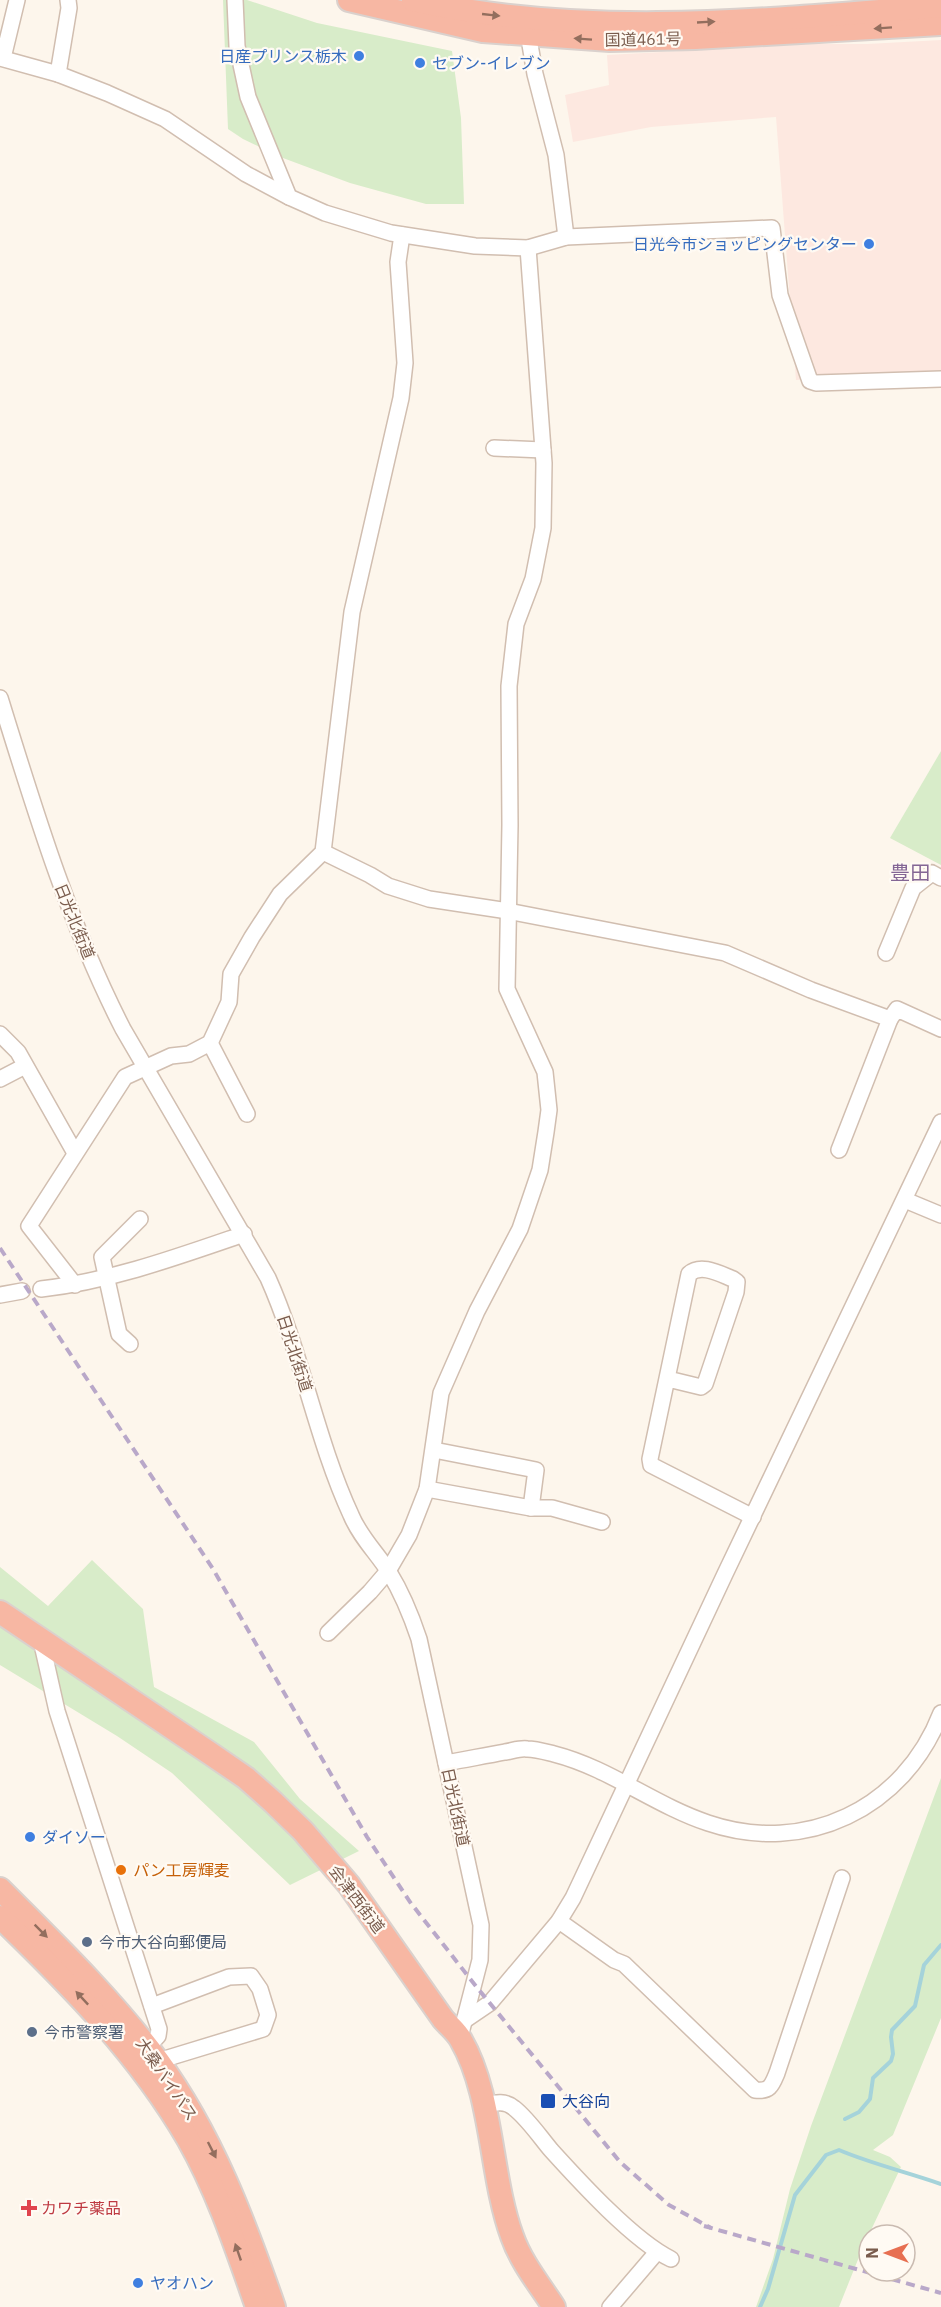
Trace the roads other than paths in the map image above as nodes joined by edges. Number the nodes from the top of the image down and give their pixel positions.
1 (17, 0) edge
2 (68, 0) edge
3 (235, 0) edge
4 (349, 0) edge
5 (412, 0) edge
6 (941, 6) edge
7 (941, 24) edge
8 (527, 27) junction
9 (2, 58) edge
10 (58, 74) junction
11 (290, 197) junction
12 (402, 235) junction
13 (567, 237) junction
14 (528, 248) junction
15 (941, 379) edge
16 (494, 448) dead end
17 (543, 450) junction
18 (0, 698) edge
19 (323, 852) junction
20 (941, 878) edge
21 (508, 911) junction
22 (886, 953) dead end
23 (890, 1019) junction
24 (941, 1029) edge
25 (0, 1034) edge
26 (210, 1042) junction
27 (25, 1066) junction
28 (145, 1067) junction
29 (0, 1079) edge
30 (247, 1114) dead end
31 (941, 1122) edge
32 (838, 1150) dead end
33 (75, 1153) junction
34 (905, 1200) junction
35 (941, 1215) edge
36 (141, 1219) dead end
37 (244, 1234) junction
38 (106, 1277) junction
39 (75, 1285) junction
40 (40, 1289) dead end
41 (22, 1291) dead end
42 (0, 1295) edge
43 (130, 1344) dead end
44 (668, 1379) junction
45 (434, 1450) junction
46 (427, 1489) junction
47 (531, 1508) junction
48 (753, 1517) junction
49 (602, 1522) dead end
50 (388, 1571) junction
51 (0, 1612) edge
52 (328, 1633) dead end
53 (41, 1640) junction
54 (941, 1713) edge
55 (446, 1763) junction
56 (626, 1784) junction
57 (842, 1878) dead end
58 (0, 1889) edge
59 (0, 1917) edge
60 (559, 1921) junction
61 (152, 2006) junction
62 (106, 2011) junction
63 (462, 2029) junction
64 (153, 2055) junction
65 (483, 2105) junction
66 (657, 2252) junction
67 (671, 2259) dead end
68 (257, 2307) edge
69 (274, 2307) edge
70 (554, 2307) edge
71 (610, 2307) edge

1 - 9 street
2 - 10 street
3 - 11 street
4 - 8 highway, 国道461号
5 -> 8 highway, 国道461号
8 -> 6 highway, 国道461号
7 -> 8 highway, 国道461号
8 - 13 street
9 - 10 street
10 - 11 street
11 - 12 street
12 - 14 street
12 - 19 street
13 - 14 street
13 - 15 street
14 - 17 street
16 - 17 street
17 - 21 street
18 - 28 street, 日光北街道
19 - 21 street
19 - 26 street
20 - 22 street
21 - 23 street
21 - 45 street
23 - 24 street
23 - 32 street
25 - 27 street
26 - 28 street
26 - 30 street
27 - 29 street
27 - 33 street
28 - 33 street
28 - 37 street, 日光北街道
31 - 34 street
33 - 39 street
34 - 35 street
34 - 48 street
36 - 38 street
37 - 38 street
37 - 50 street, 日光北街道
38 - 39 street
38 - 43 street
39 - 40 street
41 - 42 street
44 - 44 street
44 - 48 street
45 - 46 street
45 - 47 street
46 - 47 street
46 - 50 street
47 - 49 street
48 - 56 street
50 - 52 street
50 - 55 street, 日光北街道
51 - 53 highway, 会津西街道
53 - 61 street
53 - 63 highway, 会津西街道
54 - 56 street
55 - 56 street
55 - 63 street, 日光北街道
56 - 60 street
57 - 60 street
58 -> 62 highway, 大桑バイパス
62 -> 59 highway, 大桑バイパス
60 - 63 street
61 - 64 street
61 - 64 street
62 - 64 highway, 大桑バイパス
68 -> 62 highway, 大桑バイパス
63 - 65 highway, 会津西街道
64 -> 69 highway, 大桑バイパス
65 - 66 street
65 - 70 highway, 会津西街道
66 - 67 street
66 - 71 street

